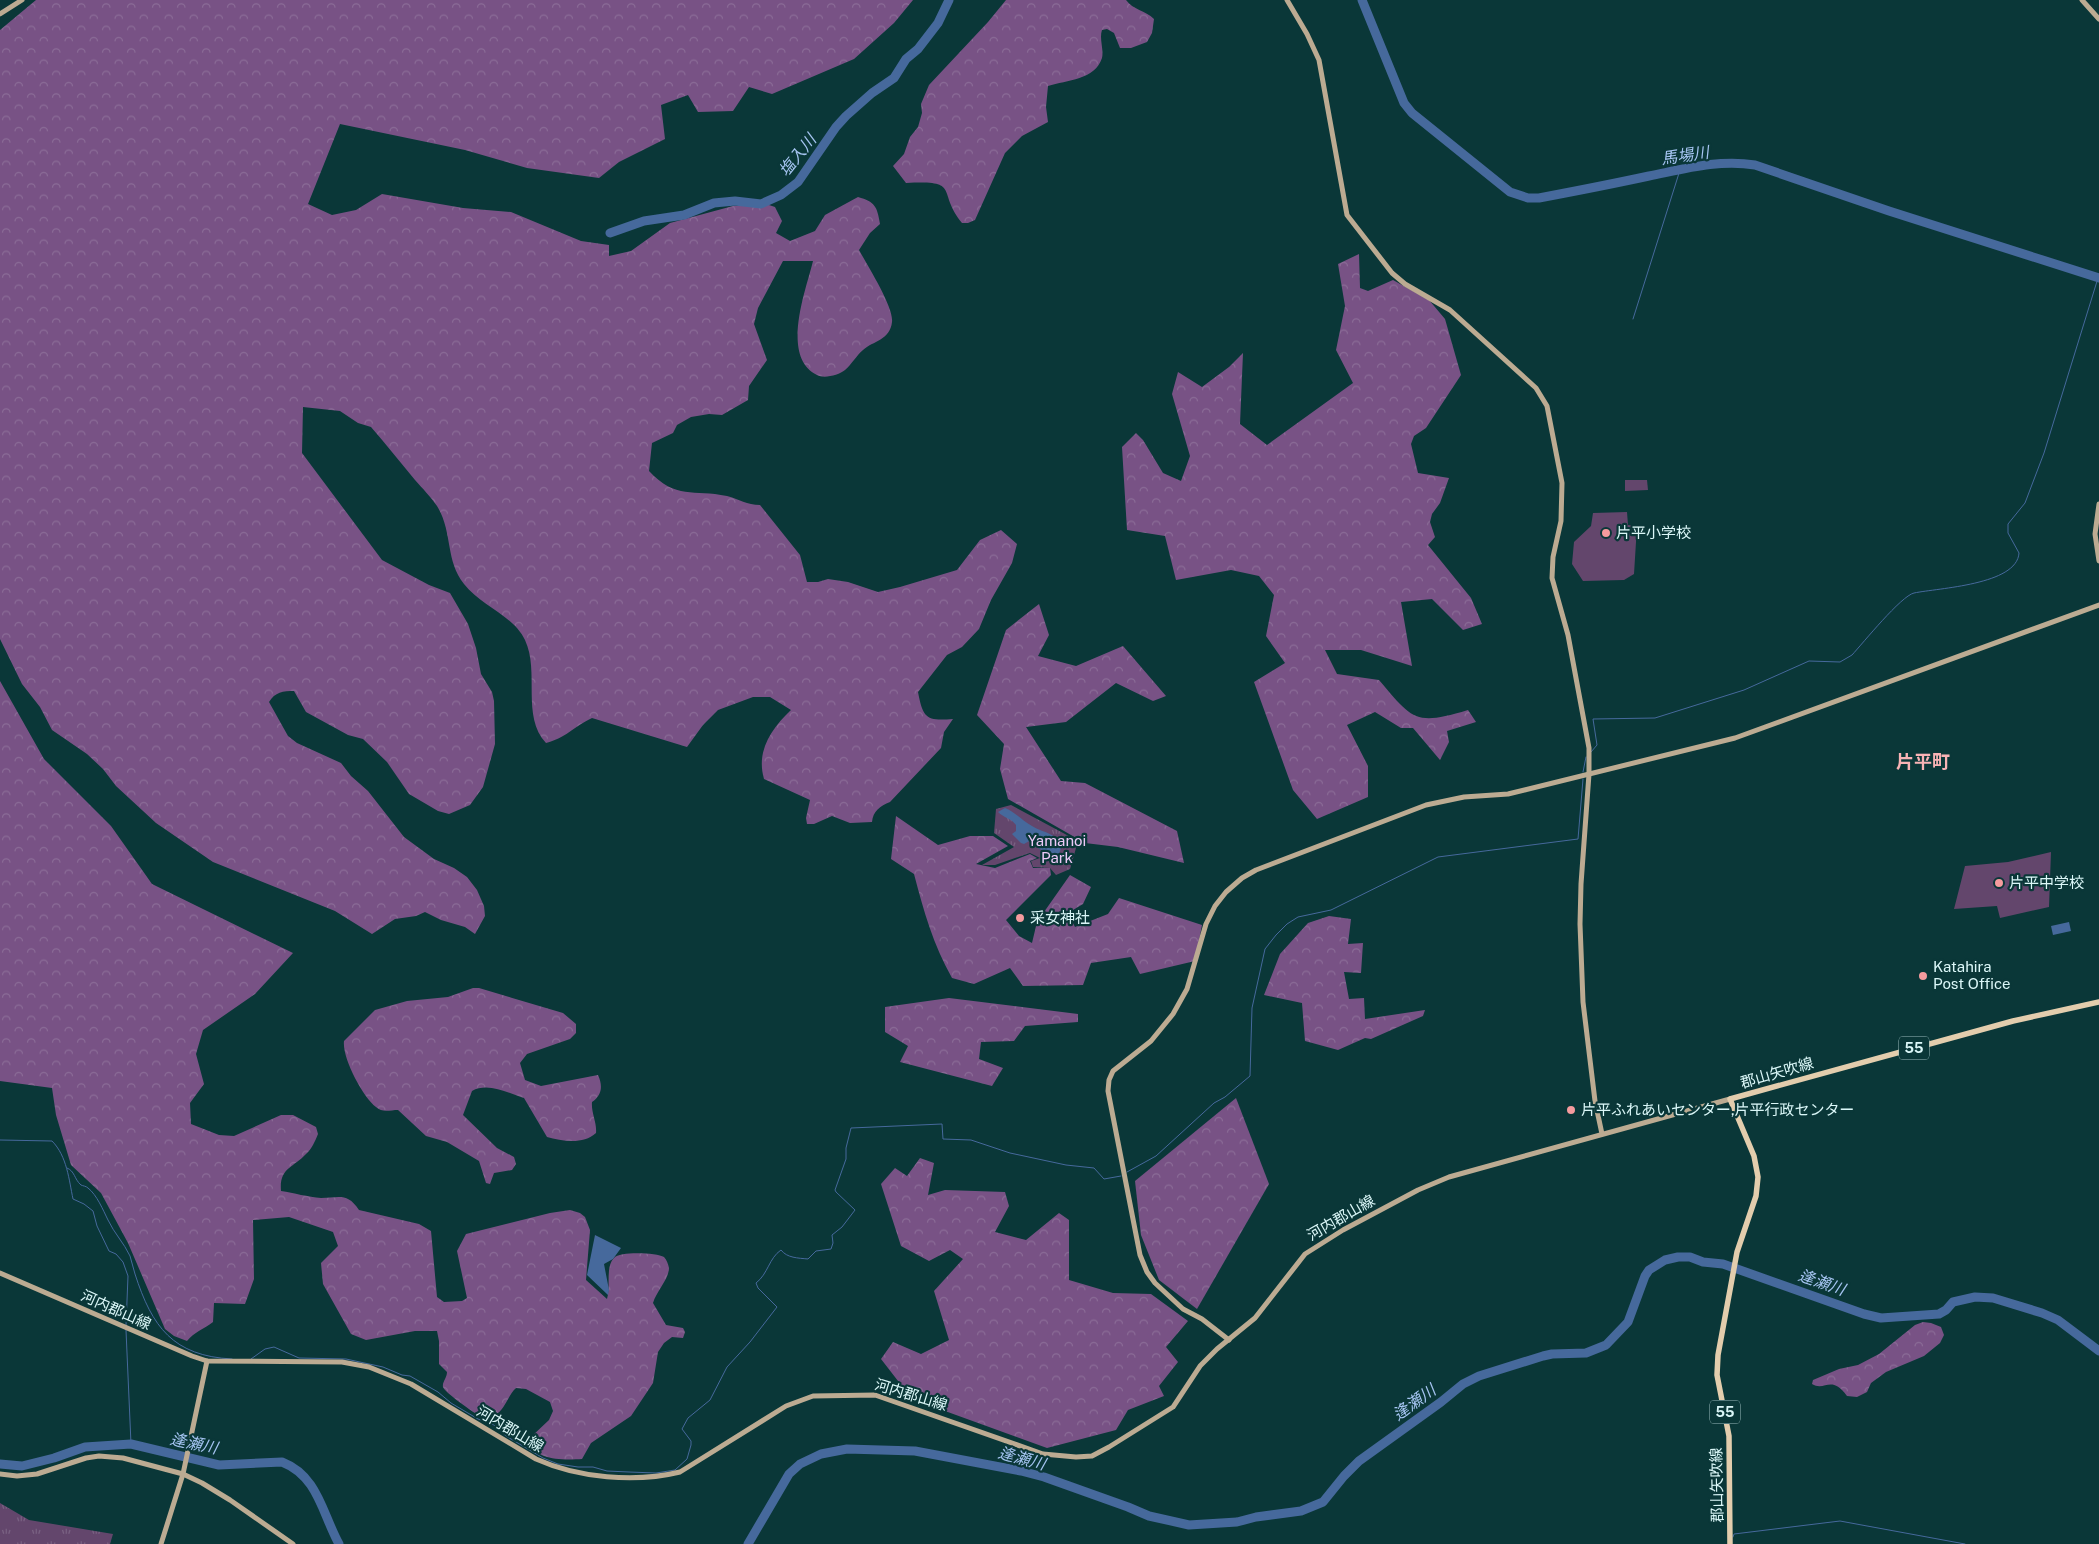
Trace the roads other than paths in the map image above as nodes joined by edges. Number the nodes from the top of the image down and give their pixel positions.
1 (22, 0) edge
2 (1287, 0) edge
3 (2082, 0) edge
4 (0, 14) edge
5 (2099, 19) edge
6 (2099, 504) edge
7 (2099, 561) edge
8 (2099, 605) edge
9 (1589, 774) junction
10 (2099, 1002) edge
11 (1730, 1099) junction
12 (1602, 1134) junction
13 (0, 1273) edge
14 (1229, 1340) junction
15 (207, 1361) junction
16 (183, 1473) junction
17 (0, 1474) edge
18 (162, 1544) edge
19 (293, 1544) edge
20 (1730, 1544) edge

1 - 4 street
2 - 9 street
3 - 5 street
6 - 7 street
8 - 9 street
9 - 12 street
9 - 14 street
10 - 11 main road, 郡山矢吹線 / 55
11 - 12 street, 河内郡山線
11 - 20 main road, 郡山矢吹線 / 55
12 - 14 street, 河内郡山線
13 - 15 street, 河内郡山線
14 - 15 street, 河内郡山線
15 - 16 street
16 - 17 street
16 - 18 street
16 - 19 street

